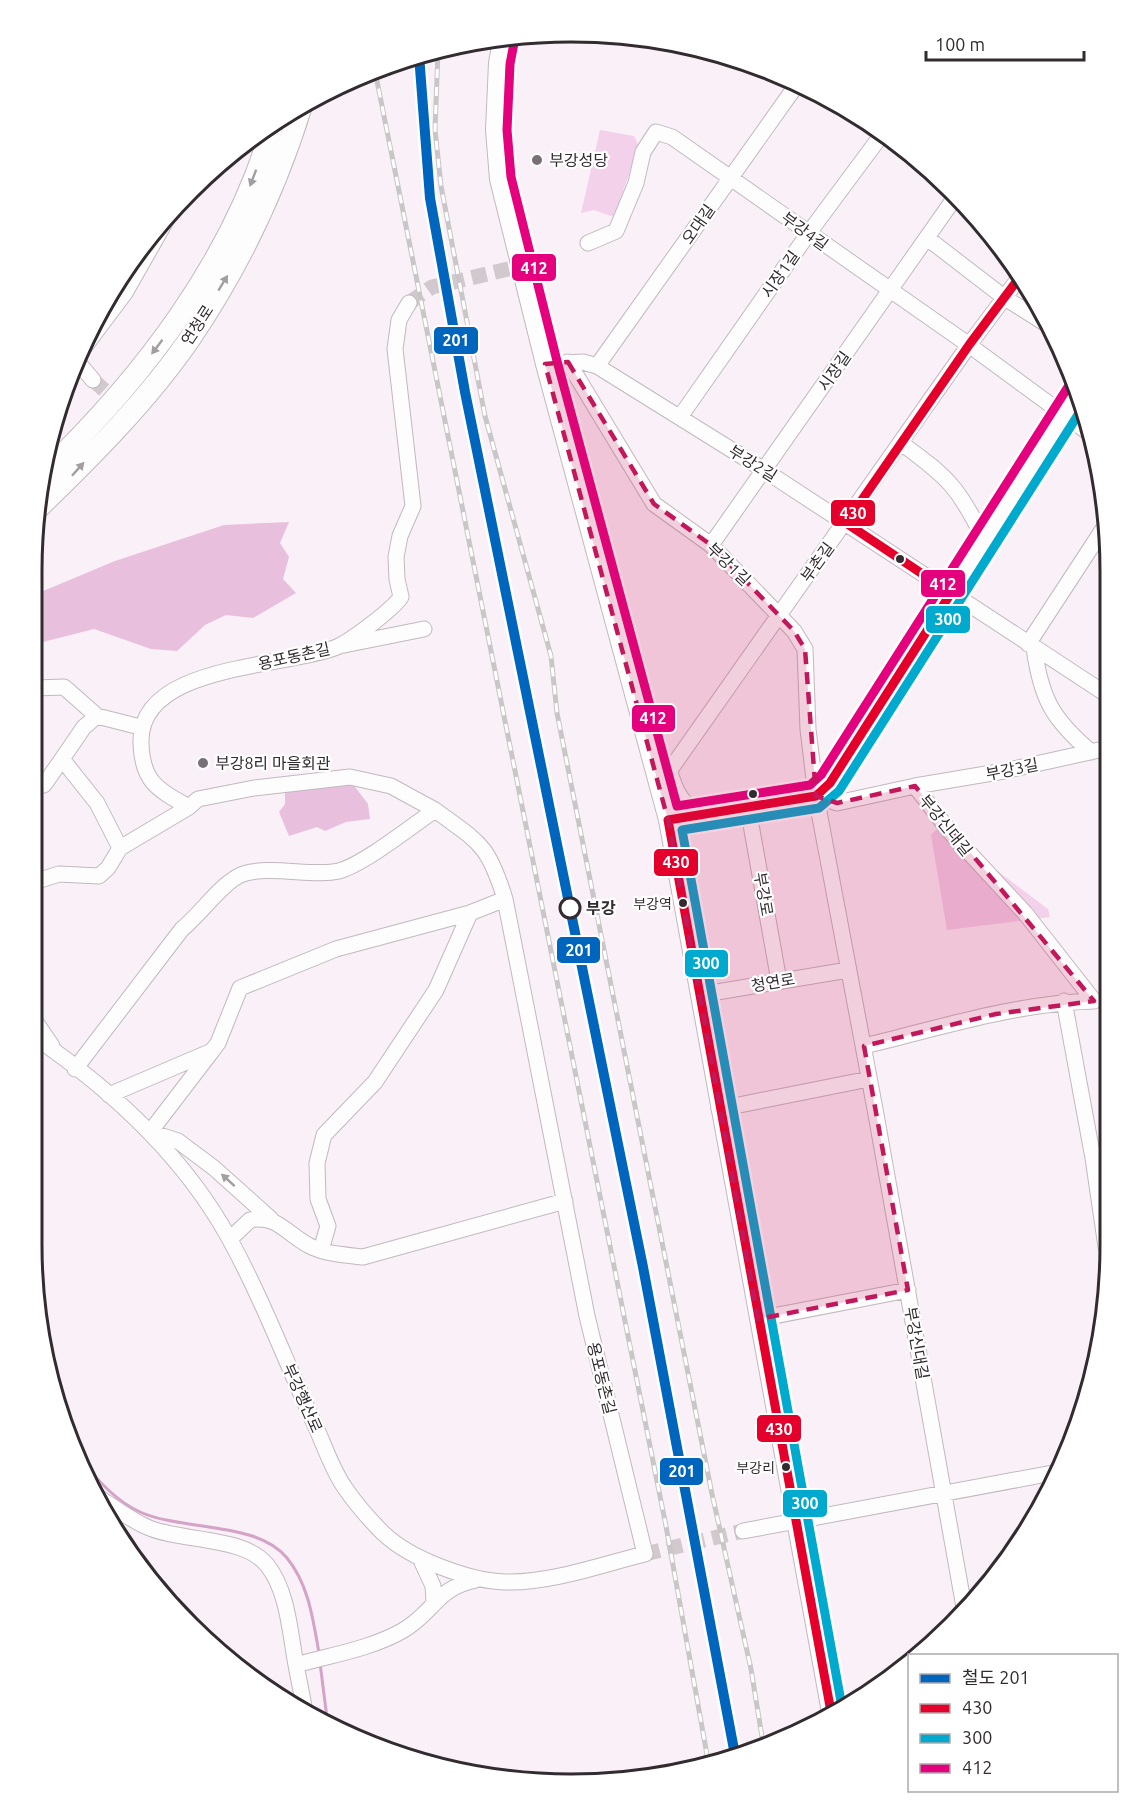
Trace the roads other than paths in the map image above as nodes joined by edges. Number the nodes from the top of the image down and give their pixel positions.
1 (501, 47) edge
2 (792, 91) edge
3 (297, 119) edge
4 (268, 137) edge
5 (878, 140) edge
6 (731, 177) junction
7 (951, 203) edge
8 (808, 234) junction
9 (927, 238) junction
10 (588, 243) dead end
11 (146, 256) edge
12 (1015, 284) edge
13 (891, 290) junction
14 (1005, 298) junction
15 (410, 303) tunnel mouth
16 (108, 315) edge
17 (1034, 316) edge
18 (969, 345) junction
19 (568, 362) junction
20 (545, 364) junction
21 (597, 366) junction
22 (83, 367) edge
23 (93, 380) tunnel mouth
24 (1072, 402) edge
25 (1063, 416) junction
26 (680, 417) junction
27 (1080, 427) edge
28 (901, 443) junction
29 (53, 464) edge
30 (764, 470) junction
31 (47, 499) edge
32 (846, 523) junction
33 (1099, 536) edge
34 (985, 541) junction
35 (711, 545) junction
36 (951, 593) junction
37 (779, 615) junction
38 (424, 629) dead end
39 (338, 646) junction
40 (1031, 646) junction
41 (42, 688) edge
42 (1100, 690) edge
43 (97, 716) junction
44 (140, 727) junction
45 (1100, 750) edge
46 (1091, 752) junction
47 (62, 759) junction
48 (669, 769) junction
49 (42, 785) edge
50 (915, 786) junction
51 (658, 788) junction
52 (816, 796) junction
53 (189, 807) junction
54 (748, 808) junction
55 (435, 810) junction
56 (704, 815) junction
57 (668, 820) junction
58 (120, 848) junction
59 (42, 879) edge
60 (505, 899) junction
61 (470, 913) junction
62 (848, 970) junction
63 (779, 981) junction
64 (699, 995) junction
65 (1095, 1000) junction
66 (1064, 1001) junction
67 (1100, 1004) edge
68 (42, 1032) edge
69 (42, 1038) edge
70 (42, 1043) edge
71 (864, 1046) junction
72 (42, 1047) edge
73 (212, 1051) junction
74 (55, 1052) junction
75 (75, 1069) junction
76 (869, 1079) junction
77 (109, 1095) junction
78 (719, 1109) junction
79 (150, 1132) junction
80 (1100, 1155) edge
81 (565, 1201) junction
82 (271, 1219) junction
83 (230, 1239) junction
84 (321, 1250) junction
85 (908, 1290) junction
86 (758, 1319) junction
87 (1047, 1474) edge
88 (944, 1491) junction
89 (110, 1504) edge
90 (795, 1519) junction
91 (743, 1531) tunnel mouth
92 (645, 1554) joint
93 (420, 1557) junction
94 (481, 1579) junction
95 (963, 1600) edge
96 (434, 1602) junction
97 (299, 1665) junction
98 (303, 1701) edge
99 (830, 1706) edge

1 - 20 main road
2 - 6 street, 오대길
31 -> 3 highway, 연청로
4 -> 29 highway, 연청로
5 - 8 street, 시장1길
6 - 8 street, 부강4길
6 - 10 street, 부강4길
6 - 21 street, 오대길
7 - 9 street, 시장길
8 - 13 street, 부강4길
8 - 26 street, 시장1길
9 - 13 street, 시장길
9 - 14 street
11 - 16 street
12 - 14 street, 부촌길
13 - 18 street, 부강4길
13 - 30 street, 시장길
14 - 17 street
14 - 18 street, 부촌길
15 - 39 street, 용포동촌길
18 - 25 street, 부강4길
18 - 28 street, 부촌길
19 - 20 street, 부강2길
19 - 21 street, 부강2길
19 - 35 street, 부강1길
20 - 51 main road
21 - 26 street, 부강2길
22 - 23 street
24 - 25 street
25 - 27 street
25 - 34 street
26 - 30 street, 부강2길
28 - 32 street, 부촌길
28 - 34 street
30 - 32 street, 부강2길
30 - 35 street, 시장길
32 - 36 street, 부강2길
32 - 37 street, 부촌길
33 - 40 street
34 - 36 street
35 - 37 street, 부강1길
36 - 40 street
36 - 52 street
37 - 48 street, 부촌길
37 - 52 street, 부강1길
38 - 39 street
39 - 44 street, 용포동촌길
40 - 42 street
40 - 46 street
41 - 43 street
43 - 44 street
43 - 47 street
44 - 53 street
45 - 46 street, 부강3길
46 - 50 street, 부강3길
47 - 49 street
47 - 58 street
48 - 51 street, 부촌길
48 - 56 street
50 - 52 street, 부강신대길
50 - 65 street, 부강신대길
51 - 57 main road
52 - 54 street
52 - 62 street, 부강신대길
53 - 55 street, 용포동촌길
53 - 58 street, 용포동촌길
54 - 56 street
54 - 63 street, 부강로
55 - 60 street, 용포동촌길
55 - 75 street
56 - 57 street
57 - 64 main road
58 - 59 street, 용포동촌길
60 - 61 street
60 - 81 street, 용포동촌길
61 - 73 street
61 - 84 street
62 - 63 street, 청연로
62 - 71 street, 부강신대길
63 - 64 street, 청연로
64 - 78 main road
65 - 66 street
65 - 67 street, 부강신대길
66 - 71 street
66 - 80 street
68 - 74 street
69 - 74 street
70 - 74 street
71 - 76 street, 부강신대길
72 - 74 street
73 - 77 street
73 - 79 street
74 - 75 street, 부강행산로
75 - 77 street, 부강행산로
76 - 78 street
76 - 85 street, 부강신대길
77 - 79 street, 부강행산로
78 - 86 main road
82 -> 79 street
79 - 83 street, 부강행산로
81 - 84 street
81 - 92 street, 용포동촌길
82 - 83 street
82 - 84 street
83 - 93 street, 부강행산로
85 - 86 street
85 - 88 street, 부강신대길
86 - 90 main road
87 - 88 street
88 - 90 street
88 - 95 street, 부강신대길
89 - 97 street
90 - 91 street
90 - 99 main road
92 - 94 street, 부강행산로
93 - 94 street, 부강행산로
93 - 96 street
94 - 96 street
96 - 97 street
97 - 98 street

